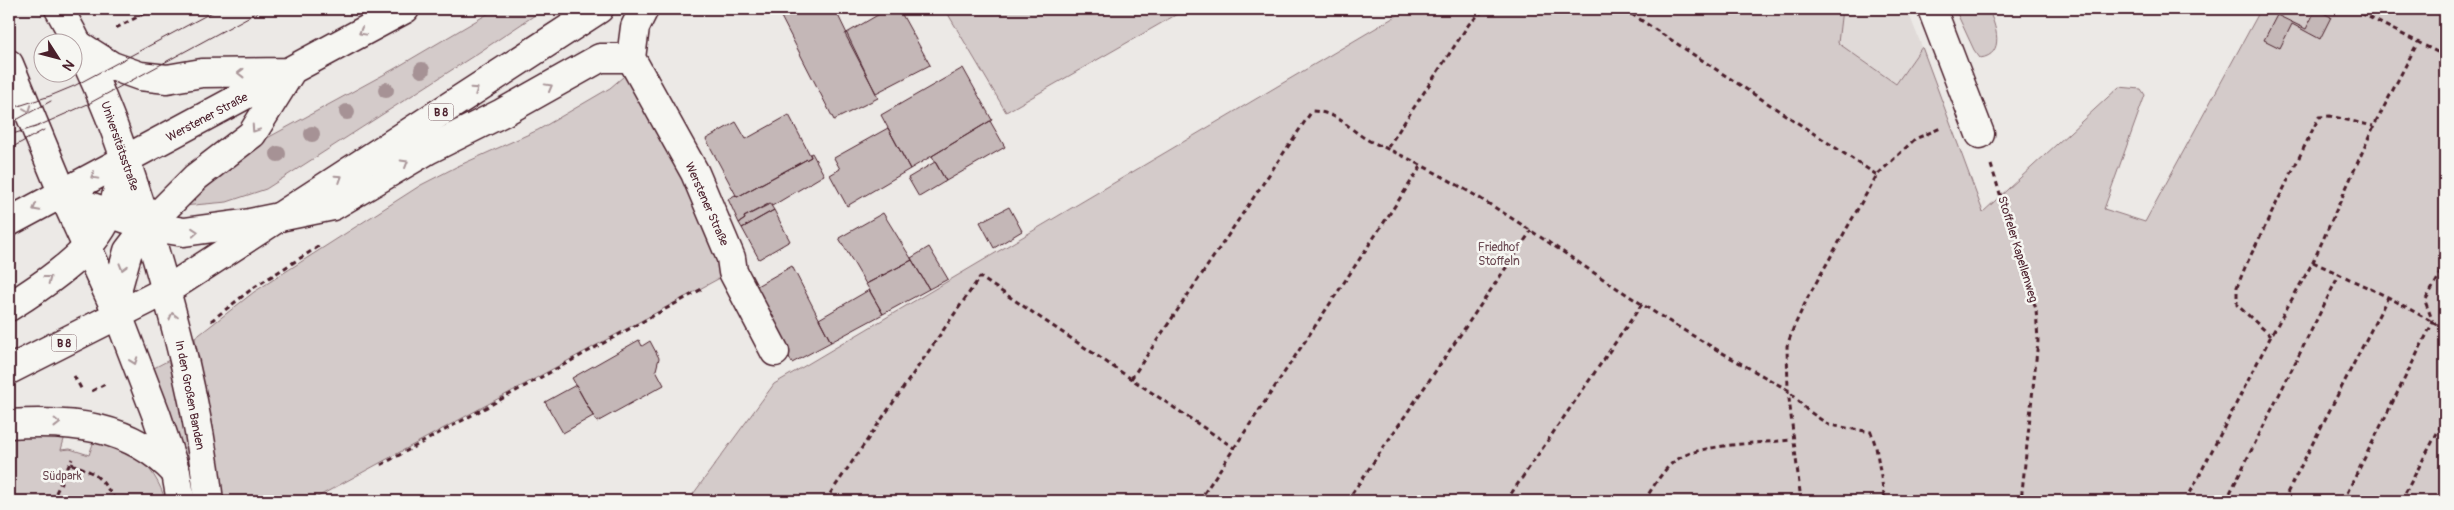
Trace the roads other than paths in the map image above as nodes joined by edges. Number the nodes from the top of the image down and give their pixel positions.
1 (58, 9) edge
2 (405, 9) edge
3 (599, 9) edge
4 (644, 9) edge
5 (1932, 9) edge
6 (71, 32) edge
7 (82, 47) edge
8 (82, 52) edge
9 (630, 58) junction
10 (9, 64) edge
11 (290, 72) junction
12 (1976, 125) road end
13 (126, 159) junction
14 (63, 194) junction
15 (109, 214) junction
16 (283, 214) junction
17 (9, 222) edge
18 (147, 226) junction
19 (88, 247) junction
20 (166, 290) junction
21 (9, 307) edge
22 (118, 315) junction
23 (775, 352) dead end
24 (9, 370) edge
25 (9, 424) edge
26 (176, 473) junction
27 (181, 501) edge
28 (209, 501) edge

1 - 6 street, Universitätsstraße
2 -> 11 street, Werstener Straße
16 -> 3 street, B 8
4 - 9 street
5 - 12 street
11 -> 7 street
8 - 13 street, Universitätsstraße
16 -> 9 street
9 - 23 street, Werstener Straße
10 -> 14 street
11 - 13 street, Werstener Straße
11 -> 18 street
13 -> 14 street, Werstener Straße
13 - 15 street
13 - 18 street, Universitätsstraße
14 - 15 street
14 -> 17 street, Werstener Straße
14 - 19 street
15 - 18 street
15 - 19 street
18 -> 16 street
16 - 20 street, B 8
18 - 20 street, Universitätsstraße
18 -> 22 street
21 -> 19 street
19 - 22 street
20 - 22 street, B 8
28 -> 20 street, In den Großen Banden
22 - 24 street, B 8
22 -> 26 street
25 -> 26 street
26 - 27 street

